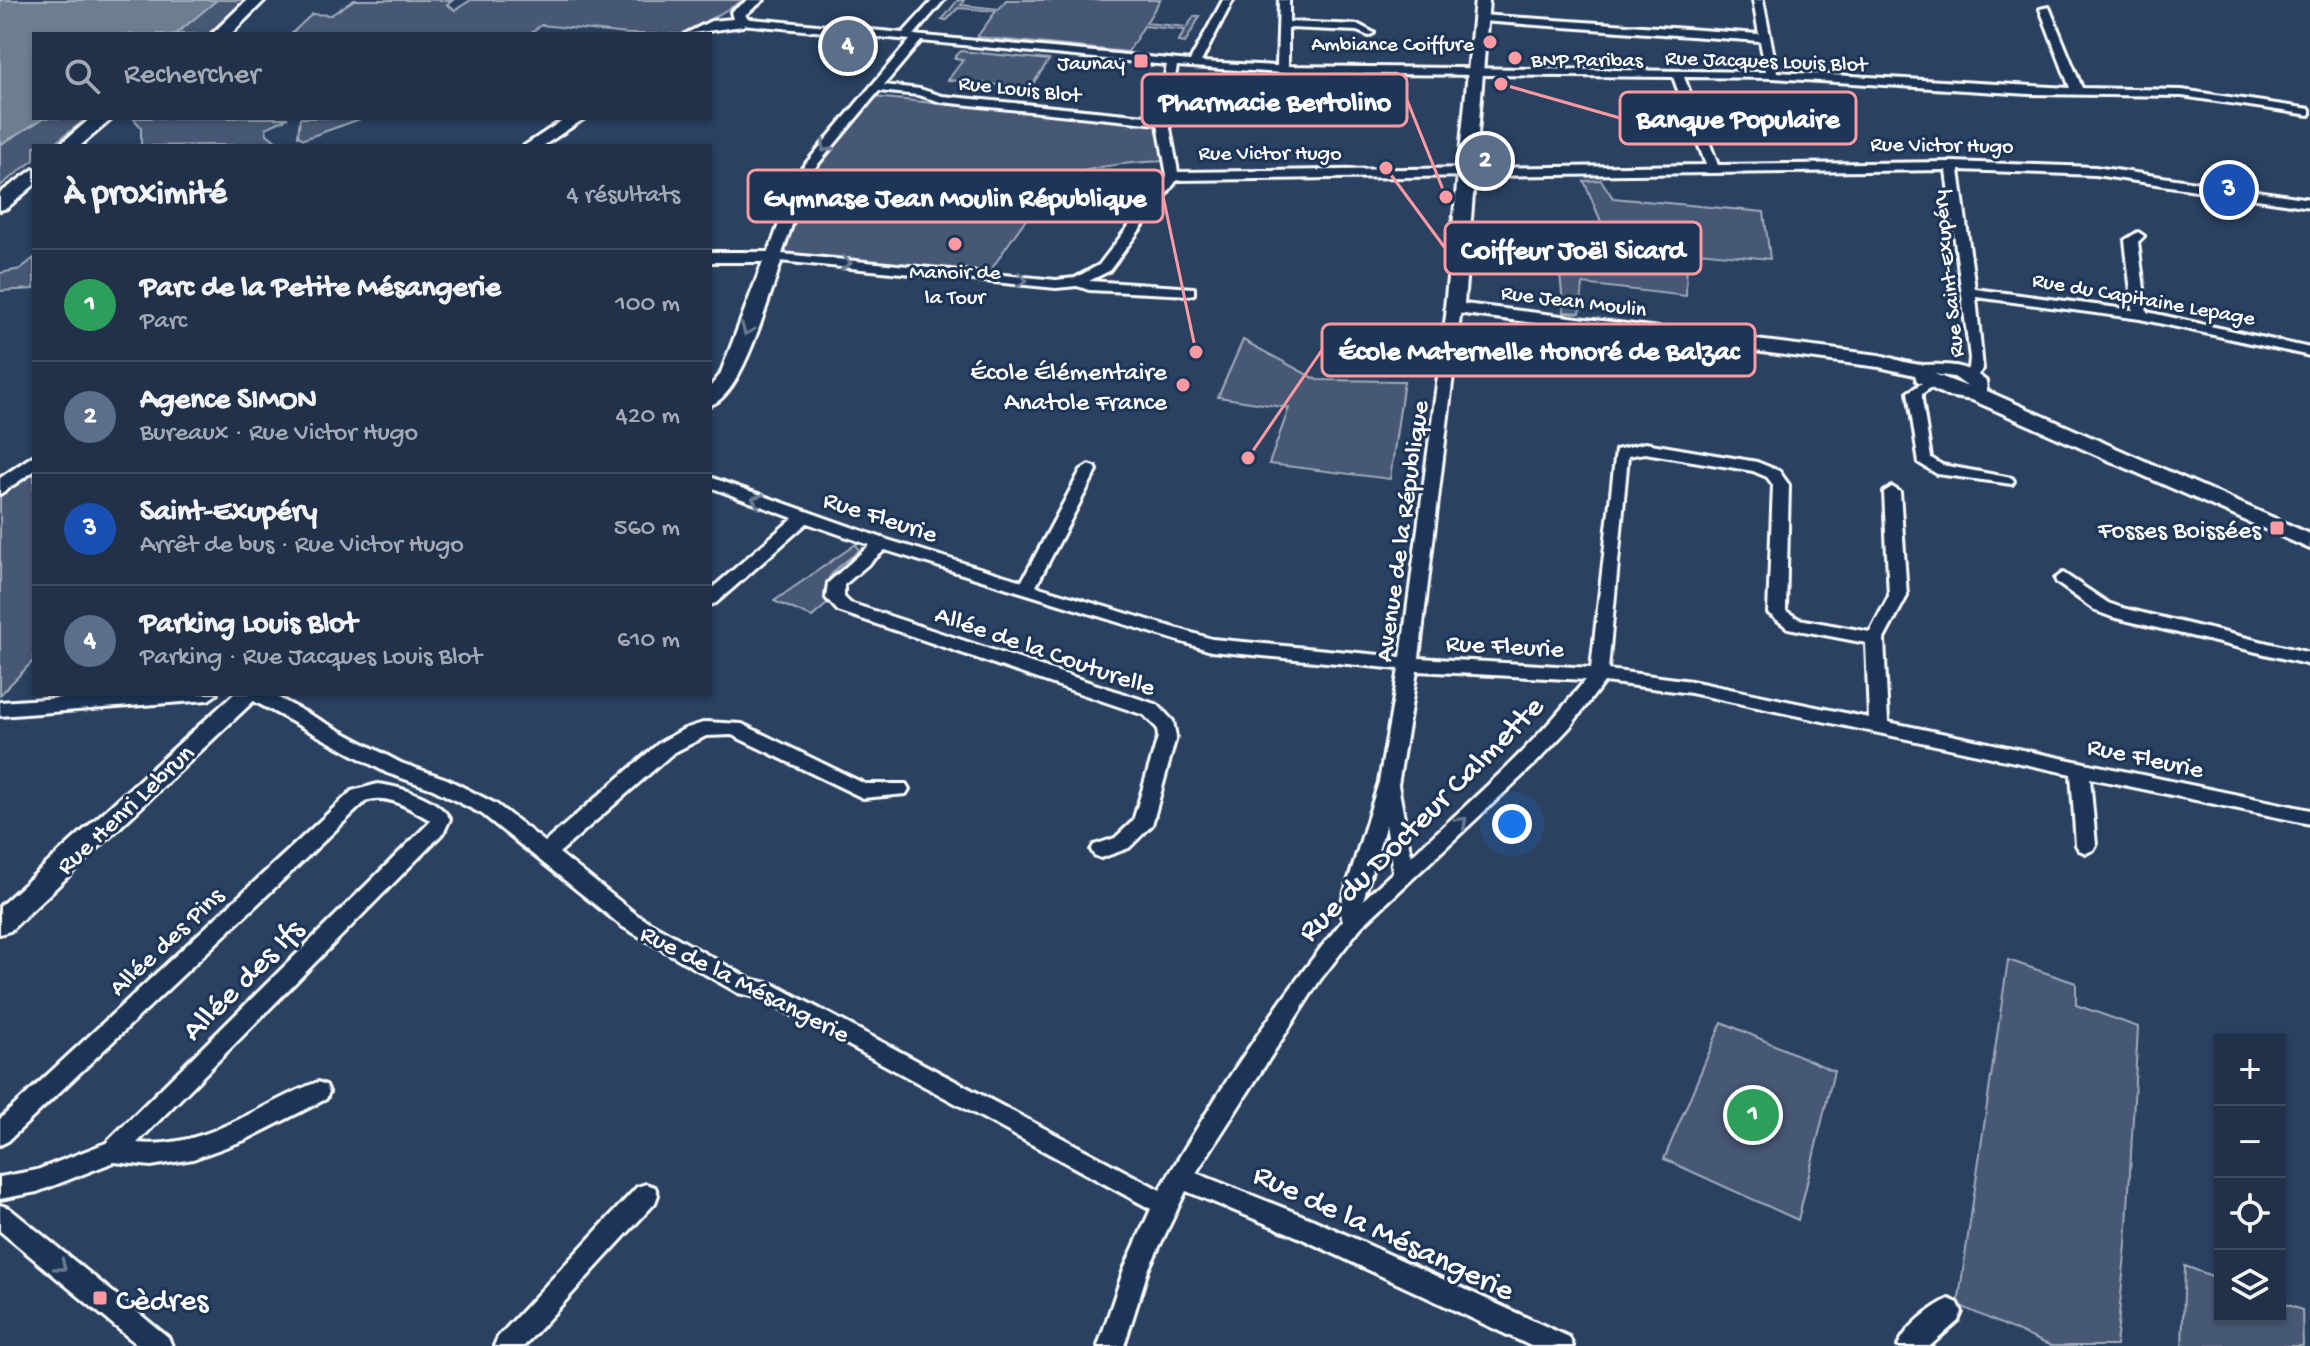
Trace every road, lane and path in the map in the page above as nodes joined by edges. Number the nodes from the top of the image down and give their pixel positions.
1 (257, 0) edge
2 (757, 0) edge
3 (939, 0) edge
4 (1228, 0) edge
5 (1284, 0) edge
6 (1482, 0) edge
7 (1755, 1) edge
8 (2045, 9) dead end
9 (739, 18) junction
10 (1481, 18) junction
11 (1285, 25) junction
12 (223, 32) edge
13 (697, 32) edge
14 (1369, 33) dead end
15 (912, 38) junction
16 (1765, 38) junction
17 (1172, 65) junction
18 (1193, 66) junction
19 (1282, 70) junction
20 (1474, 72) junction
21 (1678, 75) junction
22 (1772, 75) junction
23 (877, 87) junction
24 (2077, 91) junction
25 (2310, 112) edge
26 (100, 120) edge
27 (574, 120) edge
28 (1162, 121) junction
29 (70, 144) edge
30 (535, 144) edge
31 (1951, 166) junction
32 (1713, 169) junction
33 (1465, 173) junction
34 (1173, 176) junction
35 (32, 177) edge
36 (2310, 203) edge
37 (0, 204) edge
38 (2138, 236) dead end
39 (712, 257) edge
40 (774, 257) junction
41 (1078, 282) junction
42 (1189, 291) dead end
43 (1970, 292) junction
44 (1454, 308) junction
45 (2140, 315) junction
46 (2310, 352) edge
47 (1927, 377) junction
48 (1972, 385) junction
49 (712, 397) edge
50 (32, 463) edge
51 (1089, 470) dead end
52 (2006, 481) dead end
53 (712, 483) edge
54 (0, 488) edge
55 (1892, 492) dead end
56 (804, 517) junction
57 (2310, 542) edge
58 (882, 544) junction
59 (2063, 579) dead end
60 (1026, 589) junction
61 (712, 597) edge
62 (1875, 639) junction
63 (2310, 659) edge
64 (1409, 664) junction
65 (1599, 675) junction
66 (180, 696) edge
67 (247, 696) edge
68 (260, 696) edge
69 (0, 709) edge
70 (1879, 724) junction
71 (2080, 768) junction
72 (1389, 782) junction
73 (370, 789) joint
74 (899, 789) dead end
75 (2310, 817) edge
76 (2086, 845) dead end
77 (1101, 850) dead end
78 (545, 854) junction
79 (1404, 874) junction
80 (1354, 921) junction
81 (0, 923) edge
82 (318, 1092) dead end
83 (0, 1134) edge
84 (114, 1151) junction
85 (1180, 1178) junction
86 (0, 1188) edge
87 (646, 1195) dead end
88 (1166, 1203) junction
89 (0, 1216) edge
90 (1949, 1312) dead end
91 (159, 1346) edge
92 (507, 1346) edge
93 (1111, 1346) edge
94 (1560, 1346) edge
95 (1911, 1346) edge

1 - 12 main road
2 - 9 street
3 - 15 street
4 - 18 street
5 - 11 street
6 - 10 street, Avenue de la République
7 - 16 street
8 - 24 street
9 - 13 street
9 - 15 street, Rue Jacques Louis Blot
10 - 16 street
10 - 20 street, Avenue de la République
11 - 14 street
11 - 19 street
15 - 17 street, Rue Jacques Louis Blot
15 - 23 street
16 - 22 street
17 - 18 street, Rue Jacques Louis Blot
17 - 28 street
18 - 19 street, Rue Jacques Louis Blot
19 - 20 street, Rue Jacques Louis Blot
20 - 21 street, Rue Jacques Louis Blot
20 - 33 street, Avenue de la République
21 - 22 street, Rue Jacques Louis Blot
21 - 32 street
22 - 24 street, Rue Jacques Louis Blot
23 - 28 street, Rue Louis Blot
23 -> 40 street
24 - 25 street, Rue Jacques Louis Blot
26 - 29 main road
27 - 30 street
28 - 34 street
31 - 32 street, Rue Victor Hugo
31 - 36 street, Rue Victor Hugo
31 - 43 street, Rue Saint-Exupéry
32 - 33 street, Rue Victor Hugo
33 - 34 street, Rue Victor Hugo
33 - 44 street, Avenue de la République
34 - 41 street, Rue Victor Hugo
35 - 37 main road
38 - 45 street
39 - 40 street
40 -> 41 street
40 -> 49 street
41 - 42 street
43 - 45 street, Rue du Capitaine Lepage
43 - 48 street, Rue Saint-Exupéry
44 - 47 street, Rue Jean Moulin
44 - 64 street, Avenue de la République
45 - 46 street, Rue du Capitaine Lepage
47 - 48 street, Rue Jean Moulin
47 - 52 street
48 - 57 street
50 - 54 street
51 - 60 street
56 -> 53 street, Rue Fleurie
55 - 62 street
56 - 58 street, Rue Fleurie
56 - 61 street
58 - 60 street, Rue Fleurie
58 - 77 street, Allée de la Couturelle
59 - 63 street
60 - 64 street, Rue Fleurie
62 - 65 street
62 - 70 street
64 - 65 street, Rue Fleurie
64 - 72 street, Avenue de la République
65 - 70 street, Rue Fleurie
79 -> 65 street, Rue du Docteur Calmette
66 - 69 street
67 - 81 street, Rue Henri Lebrun
68 - 78 street, Rue de la Mésangerie
70 - 71 street, Rue Fleurie
71 - 75 street, Rue Fleurie
71 - 76 street
72 - 79 street, Avenue de la République
72 - 80 street, Avenue de la République
73 - 83 street, Allée des Pins
73 - 84 street, Allée des Ifs
74 - 78 street
78 - 88 street, Rue de la Mésangerie
79 - 80 street, Rue du Docteur Calmette
80 - 85 street, Rue du Docteur Calmette
82 - 84 street
84 - 86 street, Allée des Ifs
85 - 88 street, Rue du Docteur Calmette
85 - 94 street, Rue de la Mésangerie
87 - 92 street
88 - 93 street, Rue du Docteur Calmette
89 -> 91 street
90 - 95 street

